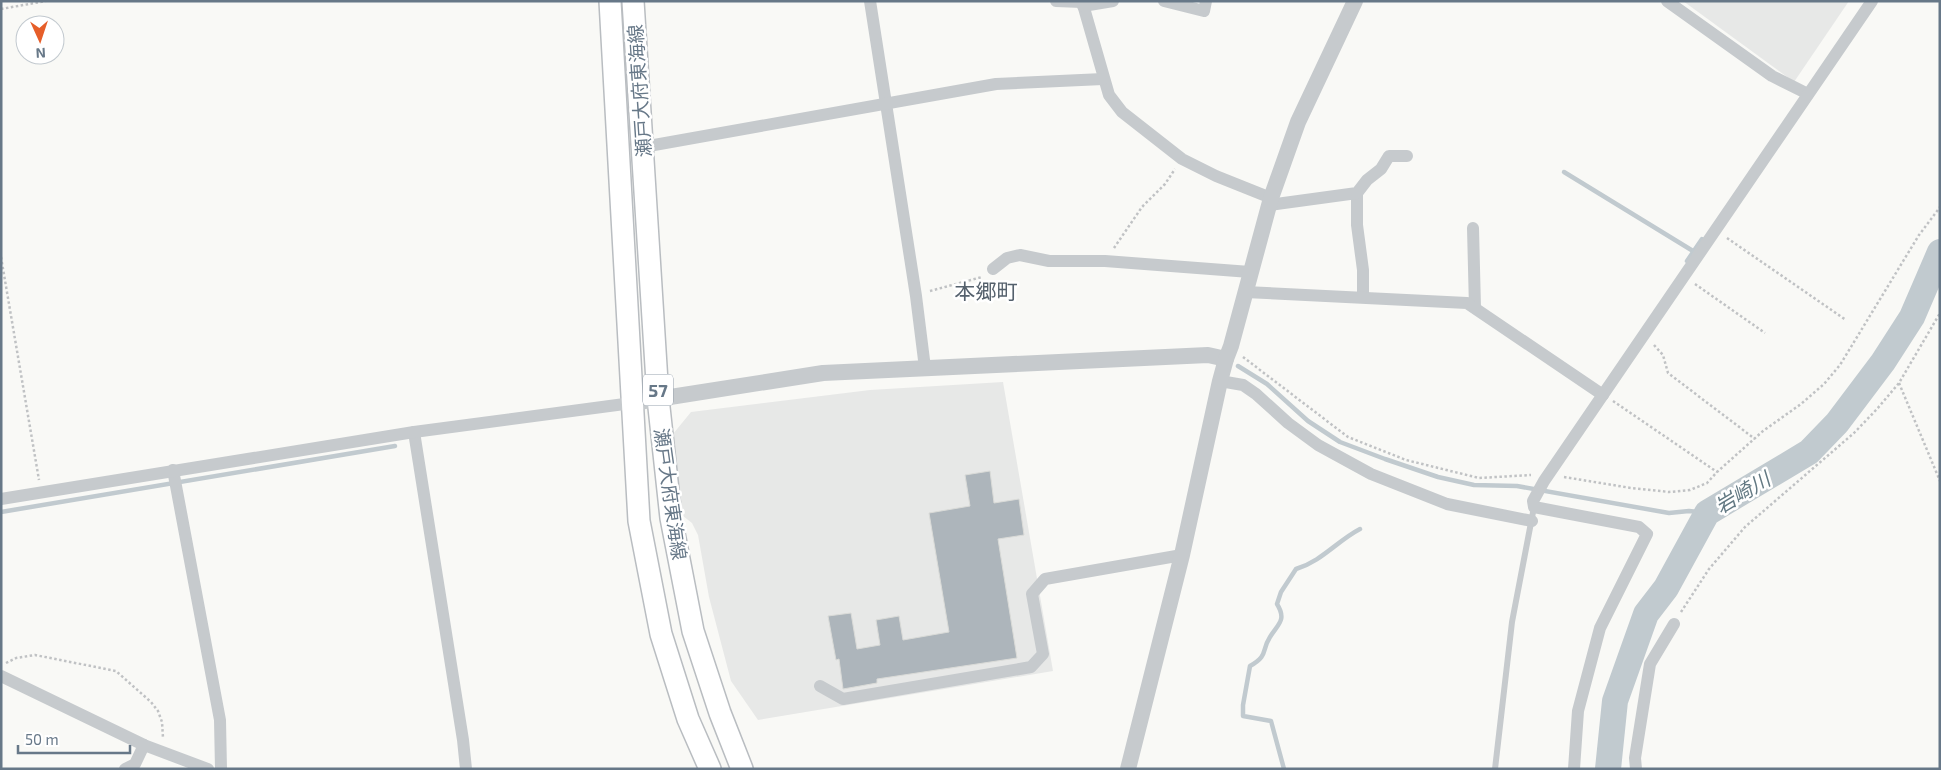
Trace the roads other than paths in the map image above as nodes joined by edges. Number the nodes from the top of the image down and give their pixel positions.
1 (610, 1) edge
2 (633, 1) edge
3 (870, 1) edge
4 (1056, 1) edge
5 (1113, 1) edge
6 (1164, 1) edge
7 (1206, 1) edge
8 (1667, 1) edge
9 (1872, 1) edge
10 (1351, 2) edge
11 (1082, 3) edge
12 (1103, 79) junction
13 (1808, 94) junction
14 (886, 104) junction
15 (643, 147) junction
16 (1407, 156) dead end
17 (1357, 193) junction
18 (1270, 201) junction
19 (1473, 228) dead end
20 (993, 269) road end
21 (1250, 272) junction
22 (1244, 292) junction
23 (1363, 297) junction
24 (1475, 308) junction
25 (1229, 353) junction
26 (926, 368) junction
27 (1220, 381) junction
28 (1604, 394) junction
29 (658, 398) junction
30 (632, 403) junction
31 (414, 432) junction
32 (173, 470) junction
33 (1, 499) edge
34 (1534, 504) junction
35 (1532, 521) junction
36 (1182, 555) junction
37 (1674, 624) road end
38 (1, 676) edge
39 (820, 686) dead end
40 (144, 745) junction
41 (132, 767) edge
42 (208, 769) edge
43 (221, 769) edge
44 (466, 769) edge
45 (710, 769) edge
46 (742, 769) edge
47 (1128, 769) edge
48 (1495, 769) edge
49 (1574, 769) edge
50 (1636, 769) edge

1 - 30 main road, 瀬戸大府東海線 / 57
2 - 15 main road, 瀬戸大府東海線 / 57
3 - 14 street
4 - 11 street
5 - 11 street
6 - 7 street
8 - 13 street
9 - 13 street
10 - 18 street
11 - 12 street
12 - 14 street
12 - 18 street
13 - 28 street
14 - 15 street
14 - 26 street
15 - 29 main road, 瀬戸大府東海線 / 57
16 - 17 street
17 - 18 street
17 - 23 street
18 - 21 street
19 - 24 street
20 - 21 street
21 - 22 street
22 - 23 street
22 - 25 street
23 - 24 street
24 - 28 street
25 - 26 street
25 - 27 street
26 - 29 street
27 - 35 street
27 - 36 street
28 - 34 street
29 - 30 street
29 - 46 main road, 瀬戸大府東海線 / 57
30 - 31 street
30 - 45 main road, 瀬戸大府東海線 / 57
31 - 32 street
31 - 44 street
32 - 33 street
32 - 43 street
34 - 35 lane
34 - 49 street
35 - 48 lane
36 - 39 street
36 - 47 street
37 - 50 street
38 - 40 street
40 - 41 street
40 - 42 street

